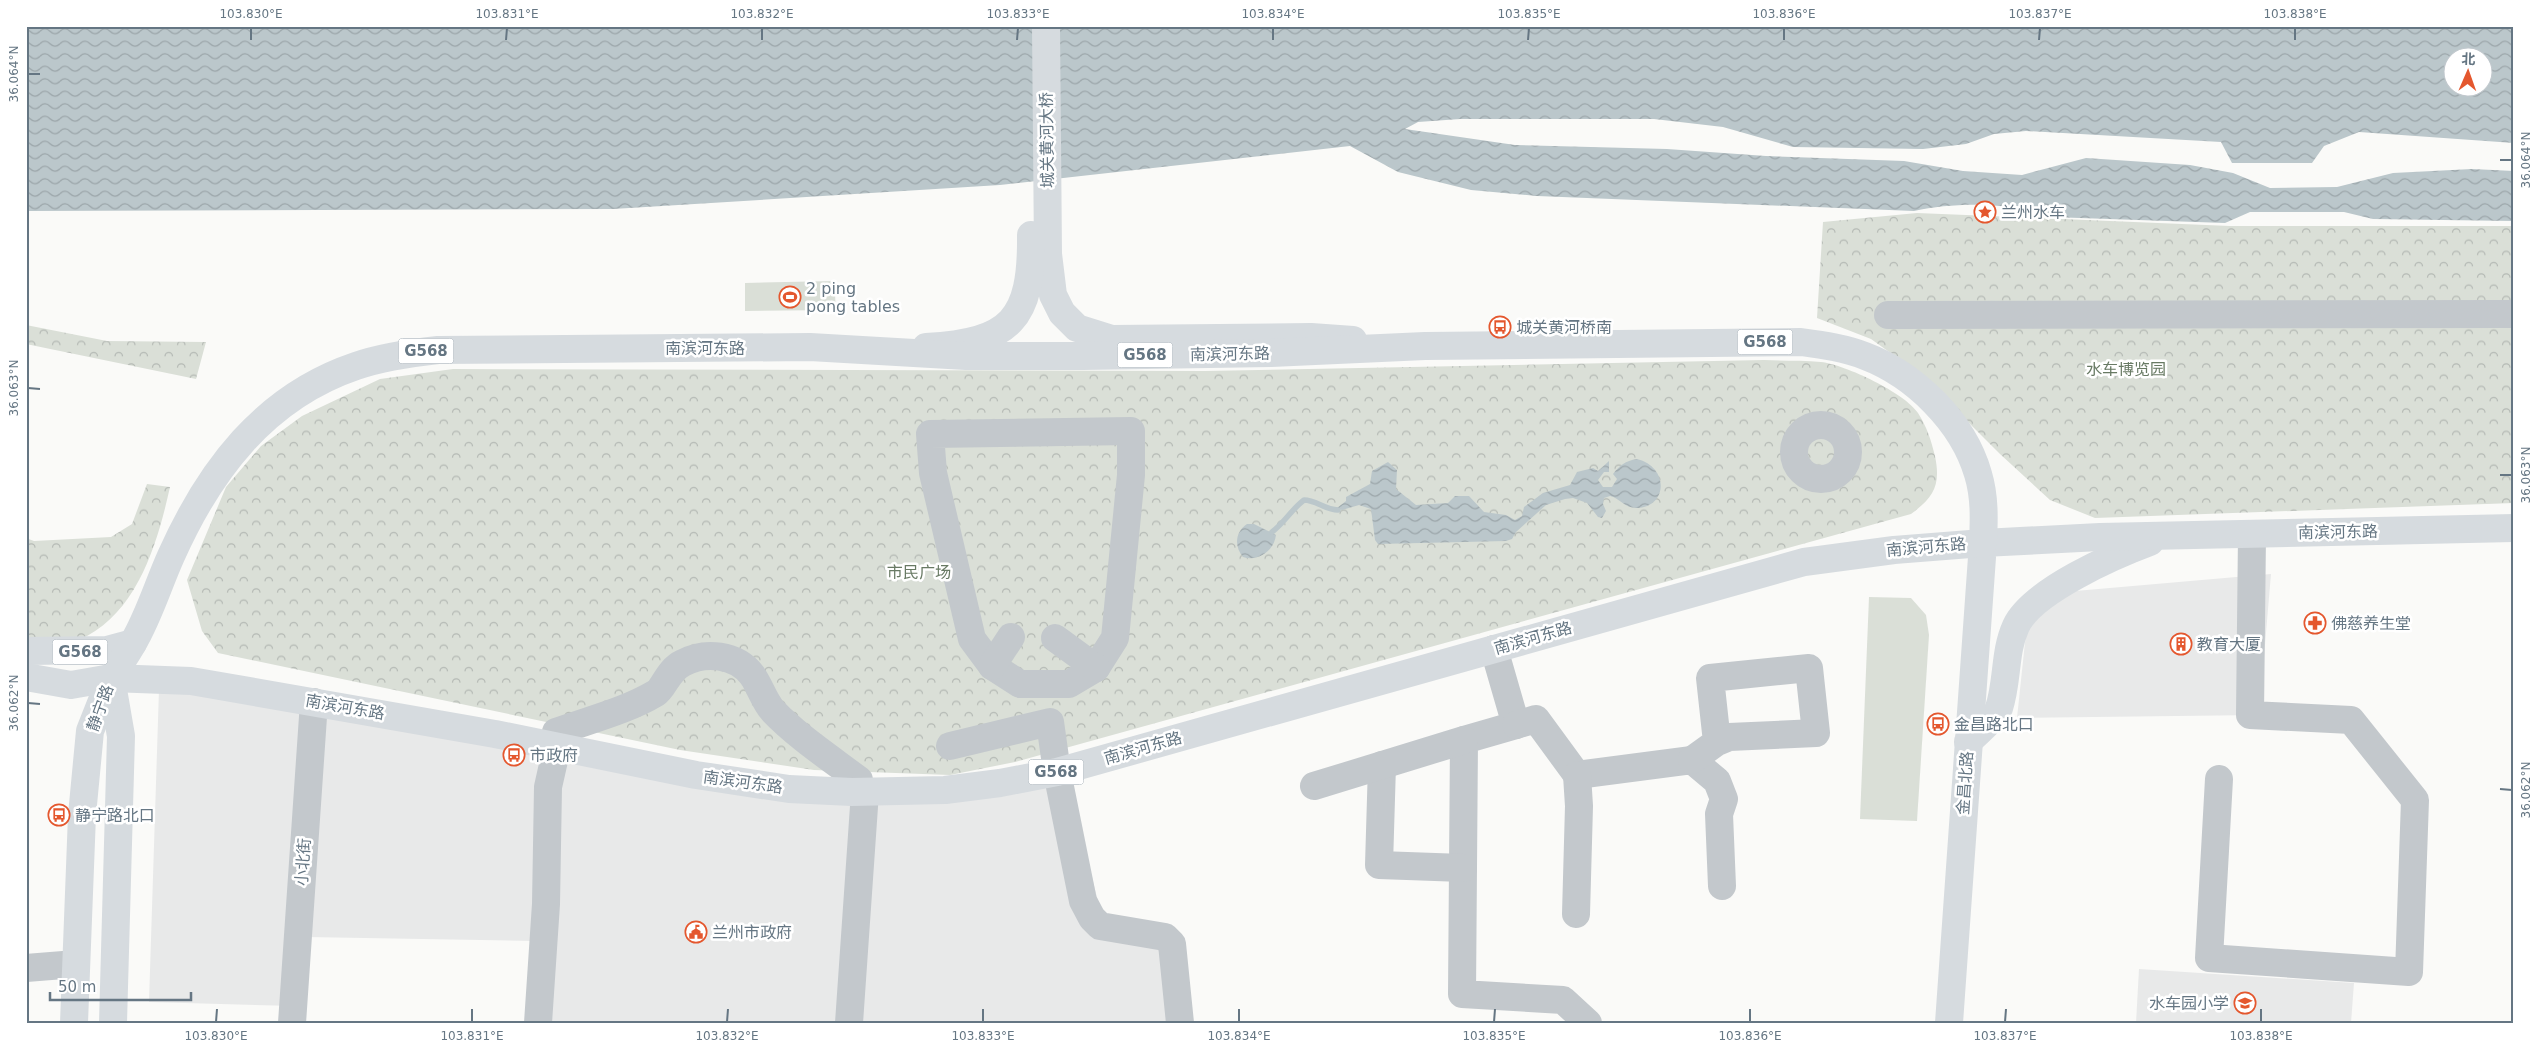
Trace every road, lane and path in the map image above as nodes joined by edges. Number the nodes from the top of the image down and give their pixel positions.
1 (1030, 26) edge
2 (1046, 26) edge
3 (1040, 254) junction
4 (2514, 314) edge
5 (1888, 315) dead end
6 (1425, 346) junction
7 (866, 351) junction
8 (2514, 528) edge
9 (2252, 534) junction
10 (2166, 536) junction
11 (1983, 543) junction
12 (1012, 637) dead end
13 (1055, 638) dead end
14 (133, 643) junction
15 (1494, 649) junction
16 (26, 651) edge
17 (992, 666) junction
18 (1096, 668) junction
19 (26, 677) edge
20 (110, 678) junction
21 (314, 702) junction
22 (1516, 725) junction
23 (557, 740) junction
24 (1464, 740) junction
25 (1717, 742) dead end
26 (1968, 742) junction
27 (950, 746) dead end
28 (1692, 760) junction
29 (1382, 765) junction
30 (1057, 772) junction
31 (1577, 775) junction
32 (2219, 779) dead end
33 (862, 786) junction
34 (1314, 786) dead end
35 (1463, 868) junction
36 (1722, 886) dead end
37 (1576, 914) dead end
38 (76, 964) junction
39 (26, 968) edge
40 (74, 1023) edge
41 (113, 1023) edge
42 (292, 1023) edge
43 (538, 1023) edge
44 (849, 1023) edge
45 (1180, 1023) edge
46 (1588, 1023) edge
47 (1949, 1023) edge

1 - 3 main road, 城关黄河大桥
2 - 3 main road, 城关黄河大桥
3 - 6 main road, 南滨河东路
3 - 7 main road
4 - 5 street
6 - 7 main road, 南滨河东路 / G568
6 - 11 main road, 南滨河东路 / G568
7 - 14 main road, 南滨河东路 / G568
8 - 9 main road, 南滨河东路
9 - 10 main road, 南滨河东路
9 - 32 street
10 - 11 main road, 南滨河东路
10 - 26 main road
11 - 15 main road, 南滨河东路 / G568
11 - 26 main road, 金昌北路
12 - 17 street
13 - 18 street
14 - 16 main road, G568
14 - 20 main road, 南滨河东路 / G568
15 - 22 street
15 - 30 main road, 南滨河东路 / G568
17 - 18 street
17 - 18 street
19 - 20 main road, 南滨河东路 / G568
20 - 21 main road, 南滨河东路 / G568
20 - 38 main road, 静宁路
20 - 41 main road, 静宁路
21 - 23 main road, 南滨河东路 / G568
21 - 42 street, 小北街
22 - 24 street
22 - 31 street
23 - 33 main road, 南滨河东路 / G568
23 - 33 street
23 - 43 street
24 - 29 street
24 - 35 street
25 - 28 street
26 - 47 main road, 金昌北路
27 - 30 street
28 - 31 street
28 - 36 street
29 - 34 street
29 - 35 street
30 - 33 main road, 南滨河东路 / G568
30 - 45 street
31 - 37 street
33 - 44 street
35 - 46 street
38 - 39 street
38 - 40 main road, 静宁路

